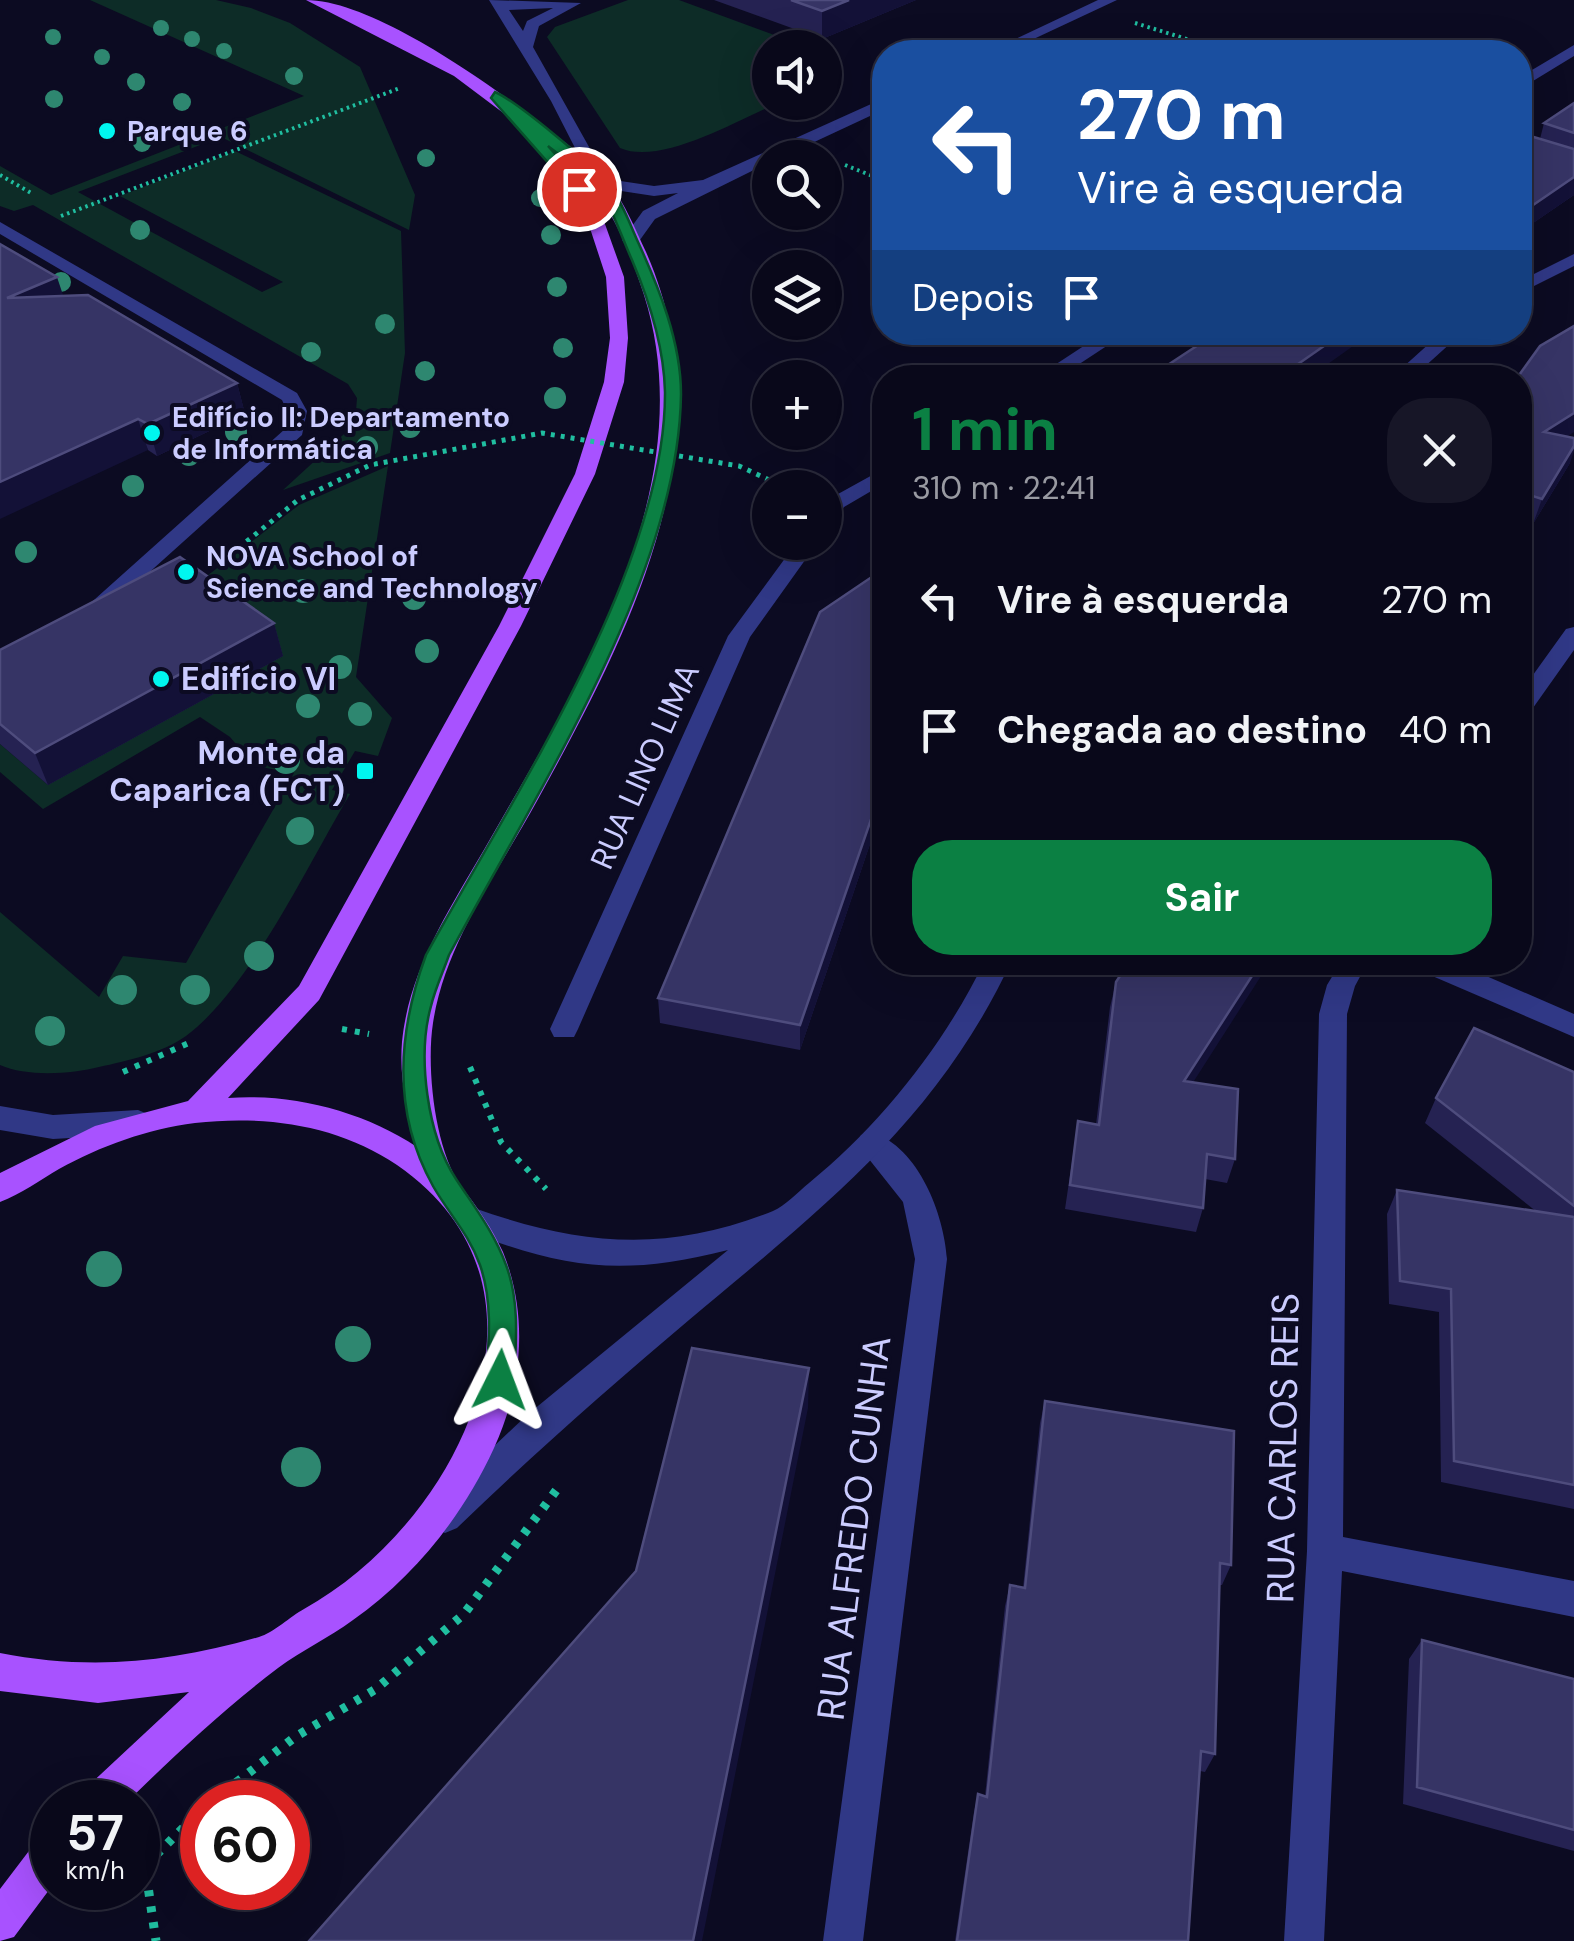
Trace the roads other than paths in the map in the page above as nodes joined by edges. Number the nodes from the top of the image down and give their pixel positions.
1 (310, 0) edge
2 (1110, 0) edge
3 (577, 1) edge
4 (498, 3) edge
5 (1022, 40) edge
6 (525, 48) junction
7 (1574, 49) edge
8 (1532, 76) edge
9 (495, 96) junction
10 (872, 109) edge
11 (600, 183) junction
12 (707, 185) junction
13 (6, 230) edge
14 (631, 240) junction
15 (1574, 259) edge
16 (1532, 282) edge
17 (1098, 345) edge
18 (1439, 345) edge
19 (1065, 365) edge
20 (1415, 365) edge
21 (872, 482) edge
22 (842, 500) edge
23 (795, 560) edge
24 (75, 625) edge
25 (1574, 634) edge
26 (1532, 693) edge
27 (991, 975) edge
28 (1347, 975) edge
29 (1456, 975) edge
30 (1574, 1026) edge
31 (564, 1029) dead end
32 (198, 1111) junction
33 (0, 1118) edge
34 (144, 1121) junction
35 (872, 1144) junction
36 (443, 1181) junction
37 (0, 1190) edge
38 (474, 1221) junction
39 (781, 1222) junction
40 (1325, 1550) junction
41 (402, 1557) junction
42 (1574, 1599) edge
43 (278, 1645) junction
44 (0, 1672) edge
45 (123, 1780) edge
46 (30, 1883) edge
47 (0, 1923) edge
48 (843, 1941) edge
49 (1304, 1941) edge

1 - 9 main road
2 - 5 street
3 - 4 street
3 - 6 street
4 - 6 street
6 - 11 street
7 - 8 street
9 - 11 main road
9 - 32 main road
10 - 12 street
11 - 12 street
11 - 14 main road
12 - 14 street
13 - 24 street
14 - 36 main road
15 - 16 street
17 - 19 street
18 - 20 street
21 - 22 street
23 - 31 street, RUA LINO LIMA
25 - 26 street
27 - 35 street
28 - 40 street, RUA CARLOS REIS
29 - 30 street
32 - 34 main road
32 - 36 main road
33 - 34 street
34 - 37 main road
35 - 39 street
35 - 48 street, RUA ALFREDO CUNHA
36 - 38 main road
38 - 39 street
38 - 41 main road
39 - 41 street
40 - 42 street
40 - 49 street, RUA CARLOS REIS
41 - 43 main road
43 - 44 main road
43 - 45 main road
46 - 47 main road

